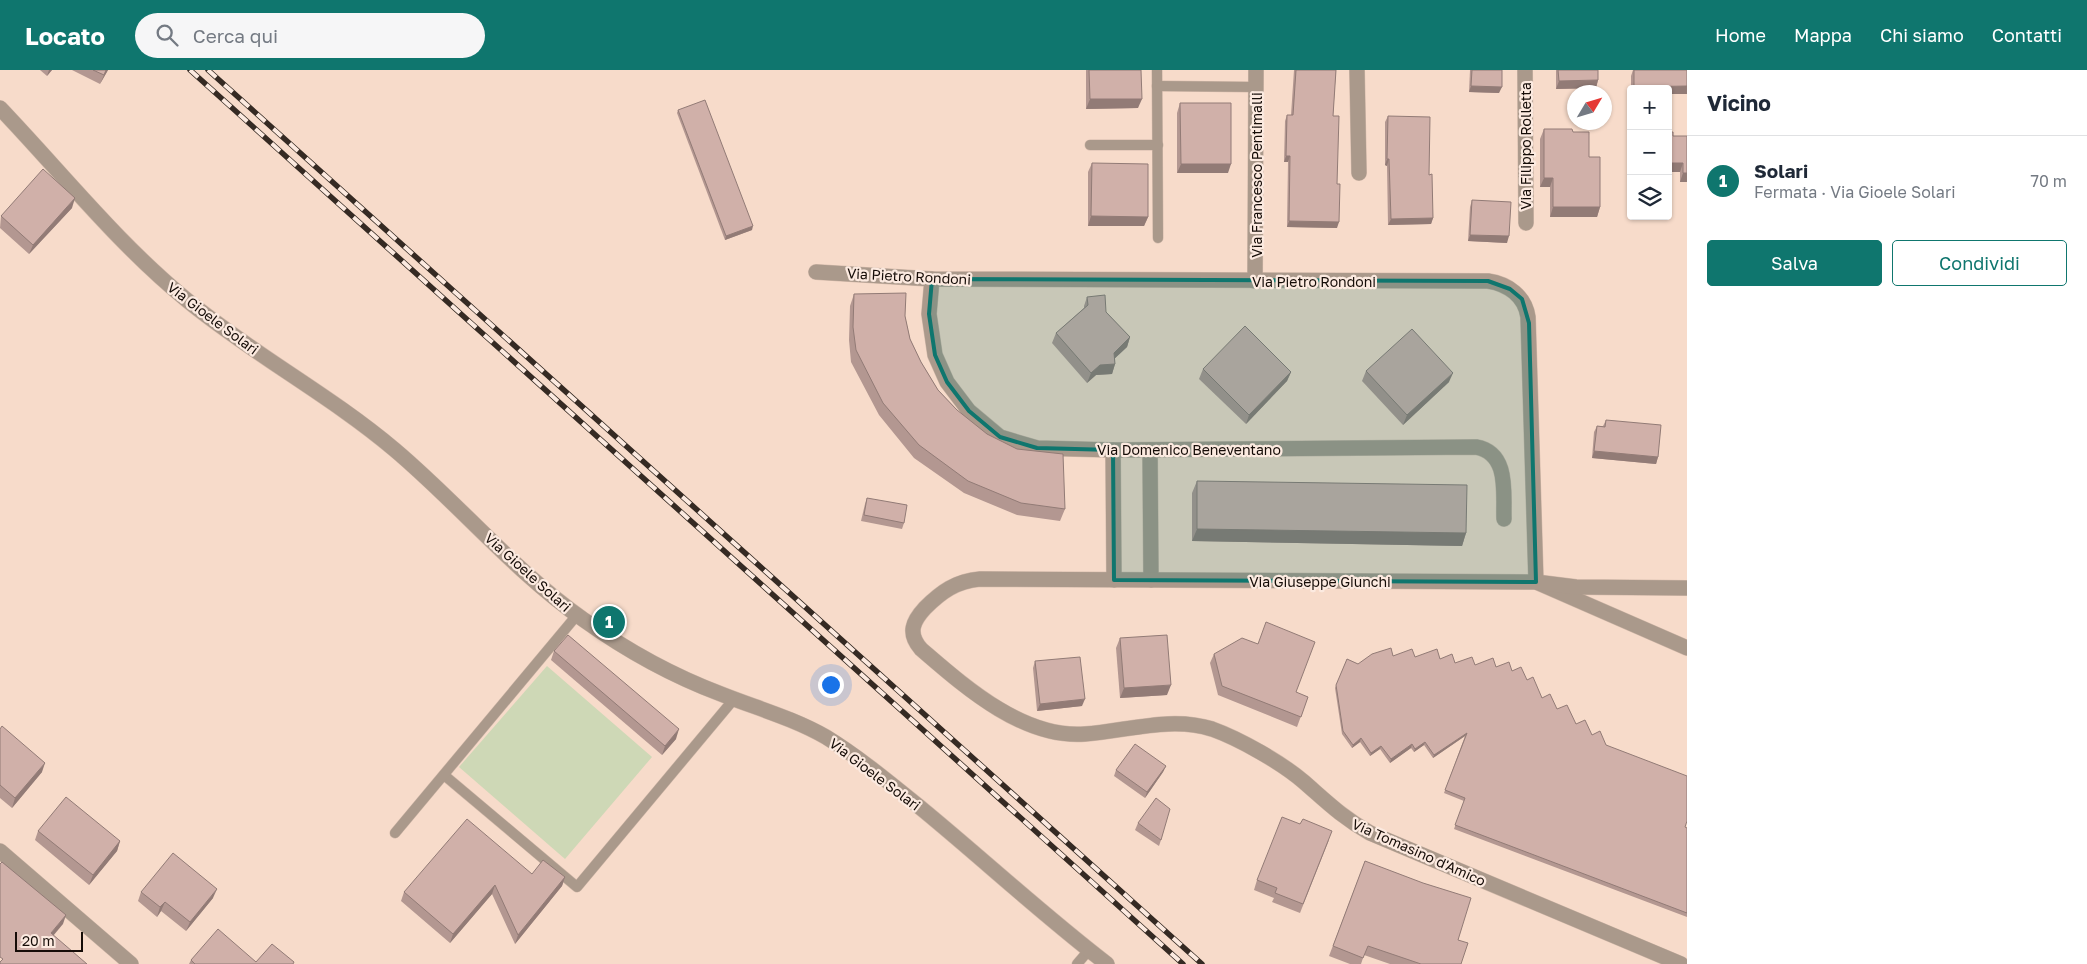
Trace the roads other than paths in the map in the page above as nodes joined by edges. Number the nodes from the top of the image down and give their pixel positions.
1 (1157, 70) edge
2 (1256, 70) edge
3 (1357, 70) edge
4 (1525, 70) edge
5 (1157, 86) junction
6 (1256, 87) junction
7 (0, 108) edge
8 (1090, 145) dead end
9 (1158, 145) junction
10 (1359, 173) dead end
11 (1526, 223) dead end
12 (1158, 238) dead end
13 (816, 272) dead end
14 (932, 279) junction
15 (1255, 281) junction
16 (1113, 450) junction
17 (1150, 450) junction
18 (1504, 519) dead end
19 (1114, 580) junction
20 (1150, 580) junction
21 (1536, 582) junction
22 (954, 585) joint
23 (1687, 588) edge
24 (577, 615) junction
25 (1687, 648) edge
26 (734, 699) junction
27 (444, 775) junction
28 (395, 833) dead end
29 (0, 851) edge
30 (1089, 950) junction
31 (131, 964) edge
32 (1077, 964) edge
33 (1107, 964) edge
34 (1681, 964) edge

1 - 5 lane
2 - 6 street, Via Francesco Pentimalli
3 - 10 street
4 - 11 street, Via Filippo Rolletta
5 - 6 lane
5 - 9 lane
6 - 15 street, Via Francesco Pentimalli
7 - 24 street, Via Gioele Solari
8 - 9 lane
9 - 12 lane
13 - 14 street, Via Pietro Rondoni
14 - 15 street, Via Pietro Rondoni
14 - 16 street, Via Domenico Beneventano
15 - 21 street, Via Pietro Rondoni
16 - 17 street, Via Domenico Beneventano
16 - 19 street
17 - 18 street, Via Domenico Beneventano
17 - 20 street
19 - 20 street, Via Giuseppe Giunchi
19 - 22 street, Via Giuseppe Giunchi
20 - 21 street, Via Giuseppe Giunchi
21 - 23 street, Via Giuseppe Giunchi
21 - 25 street
22 - 34 street, Via Tomasino d'Amico
24 - 26 street, Via Gioele Solari
24 - 27 lane
26 - 27 lane
26 - 30 street, Via Gioele Solari
27 - 28 lane
29 - 31 street
30 - 32 lane
30 - 33 street, Via Gioele Solari

